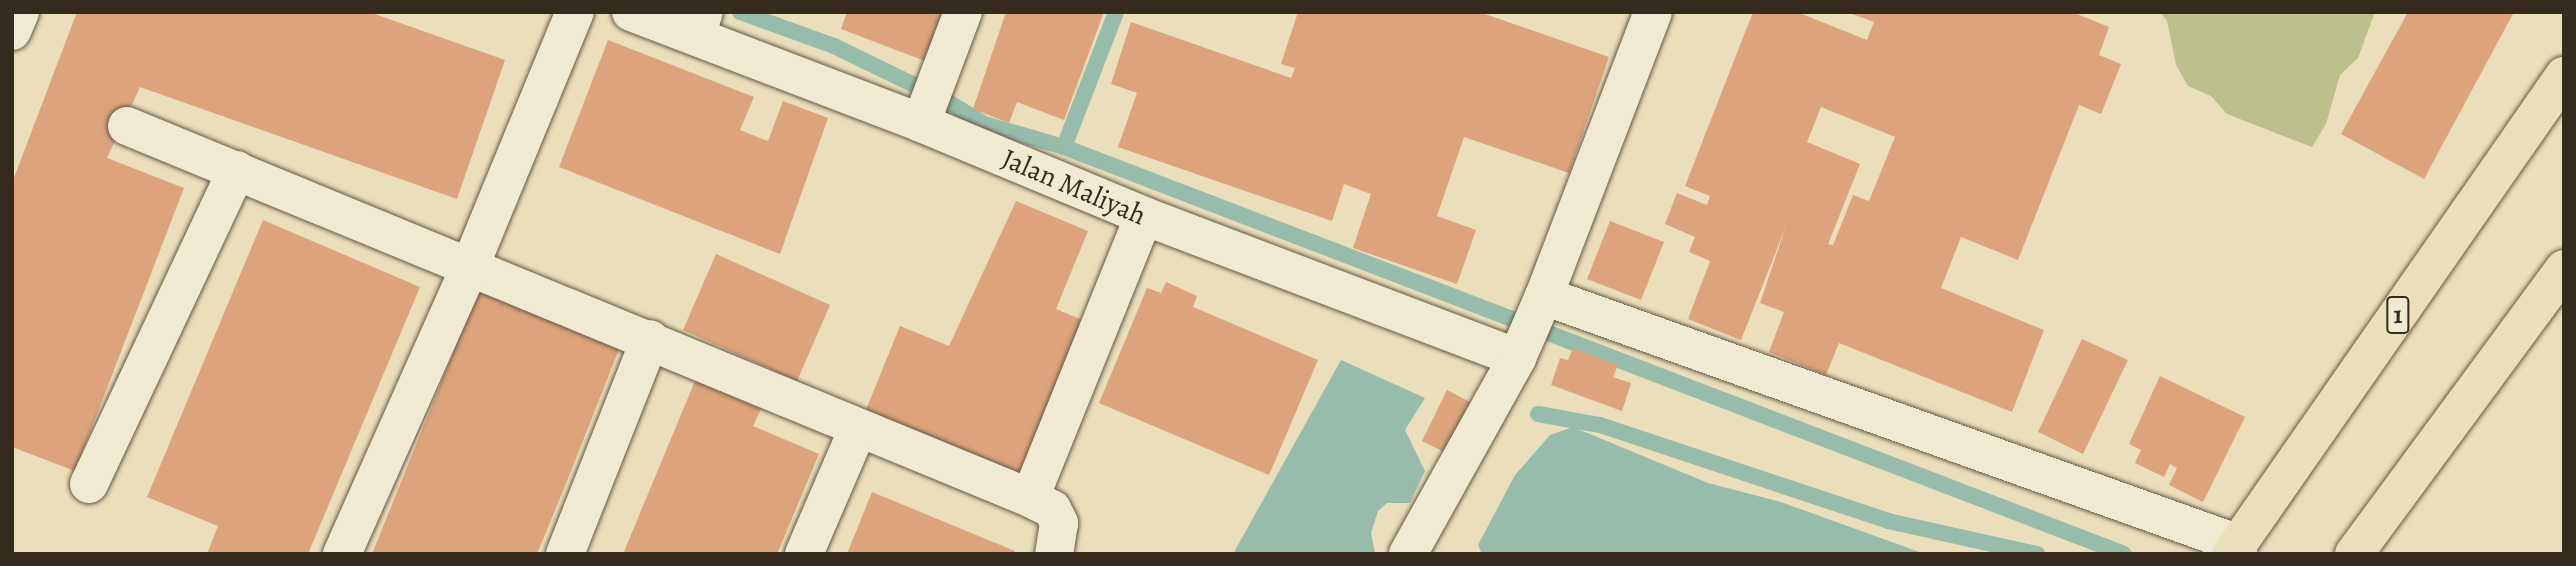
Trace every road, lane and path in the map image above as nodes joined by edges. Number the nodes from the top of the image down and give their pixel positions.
1 (20, 12) edge
2 (631, 12) edge
3 (963, 12) edge
4 (1653, 12) edge
5 (701, 22) edge
6 (569, 26) edge
7 (12, 31) edge
8 (2564, 75) edge
9 (924, 114) junction
10 (127, 126) dead end
11 (237, 170) junction
12 (1144, 216) junction
13 (471, 264) junction
14 (2564, 269) edge
15 (1541, 303) junction
16 (650, 339) junction
17 (1519, 354) junction
18 (857, 431) junction
19 (89, 484) dead end
20 (1030, 498) junction
21 (2235, 549) edge
22 (342, 554) edge
23 (565, 554) edge
24 (804, 554) edge
25 (1054, 554) edge
26 (1408, 554) edge
27 (2354, 554) edge

1 - 7 street
2 - 5 street, Jalan Maliyah
3 - 9 street
4 - 15 street
5 - 9 street, Jalan Maliyah
6 - 13 street
8 - 21 highway, 1
9 - 12 street, Jalan Maliyah
10 - 11 street
11 - 13 street
11 - 19 street
12 - 17 street, Jalan Maliyah
12 - 20 street
13 - 16 street
13 - 22 street
14 - 27 highway
15 - 17 street
15 - 21 street
16 - 18 street
16 - 23 street
17 - 26 street
18 - 20 street
18 - 24 street
20 - 25 street

